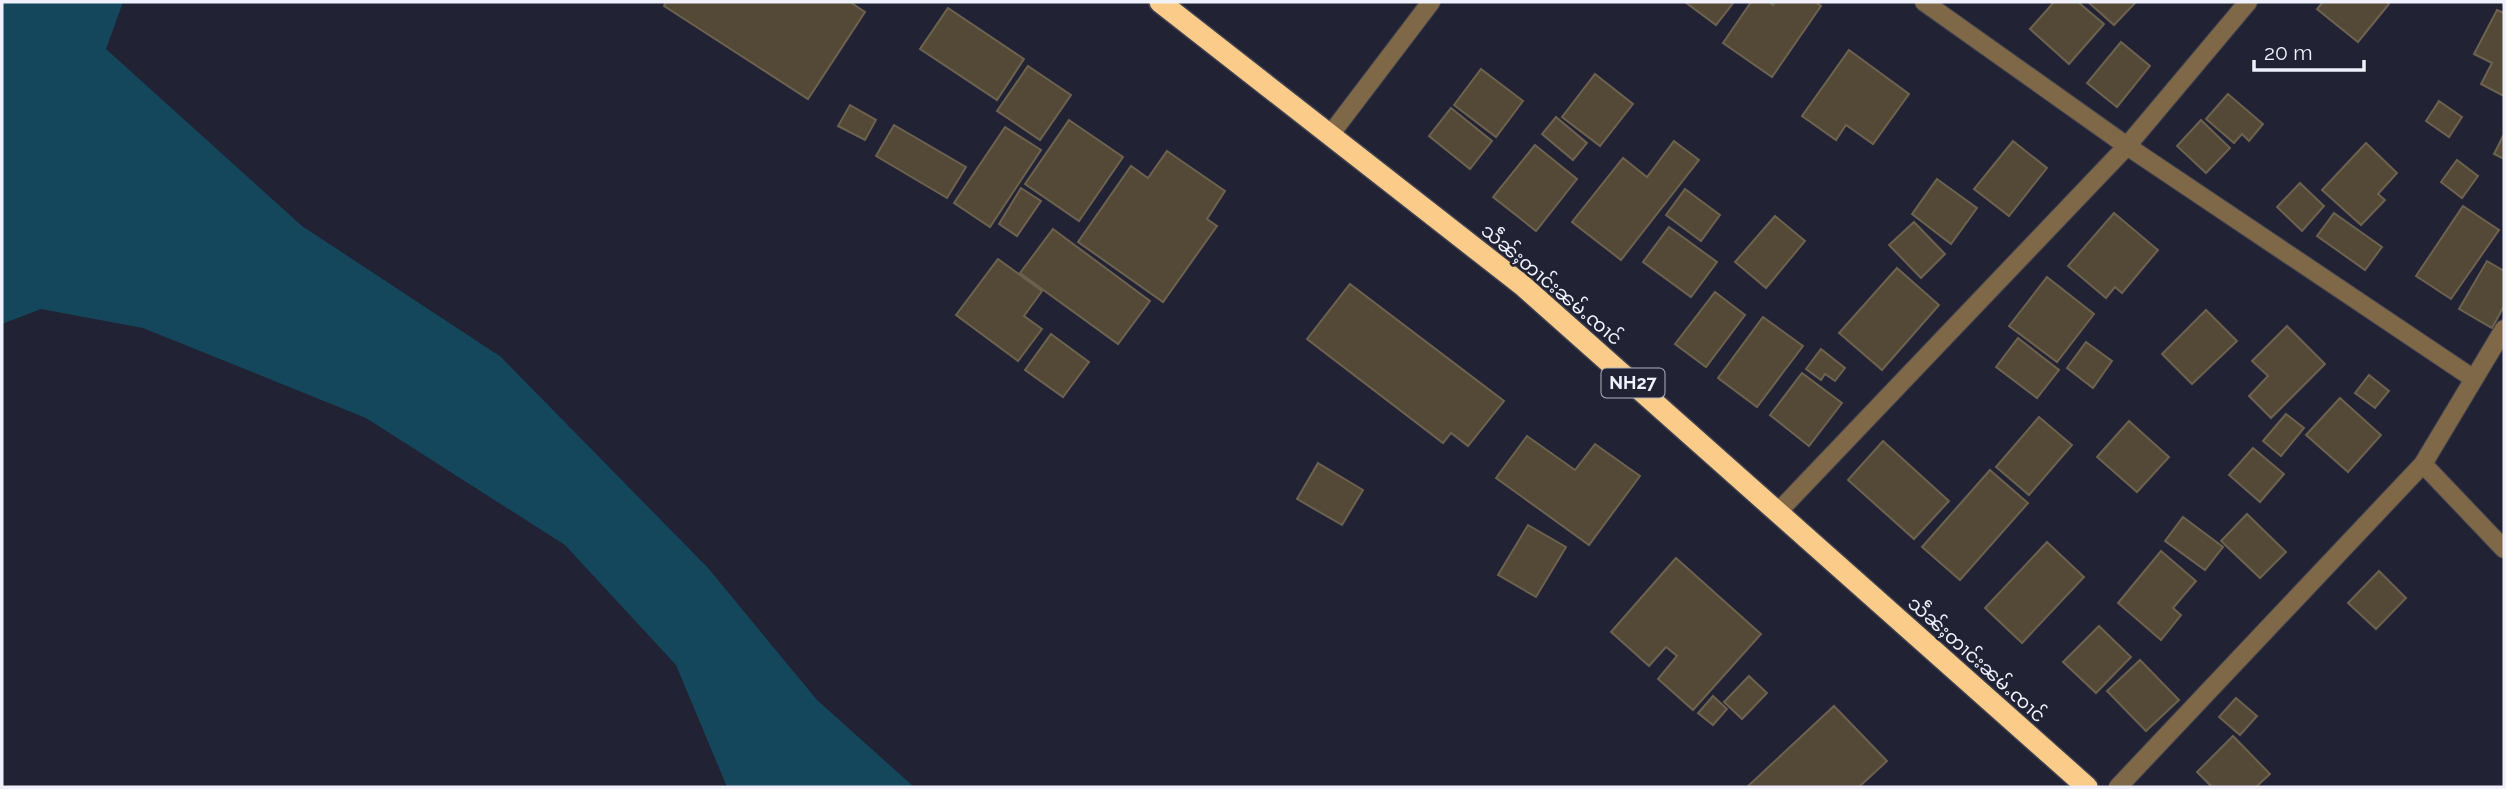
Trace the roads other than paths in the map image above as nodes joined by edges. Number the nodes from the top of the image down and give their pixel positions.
1 (1160, 2) edge
2 (1431, 2) edge
3 (1924, 2) edge
4 (2248, 2) edge
5 (1331, 135) junction
6 (2127, 146) junction
7 (2504, 329) edge
8 (2474, 379) junction
9 (2423, 464) junction
10 (1778, 512) junction
11 (2504, 549) edge
12 (2087, 787) edge
13 (2118, 787) edge

1 - 5 highway, သဵၼ်ႈတၢင်းၼမ်ႉၸၢင် / NH27
2 - 5 street
3 - 6 street
4 - 6 street
5 - 10 highway, သဵၼ်ႈတၢင်းၼမ်ႉၸၢင် / NH27
6 - 8 street
6 - 10 street
7 - 8 street
8 - 9 street
9 - 11 street
9 - 13 street
10 - 12 highway, သဵၼ်ႈတၢင်းၼမ်ႉၸၢင် / NH27

